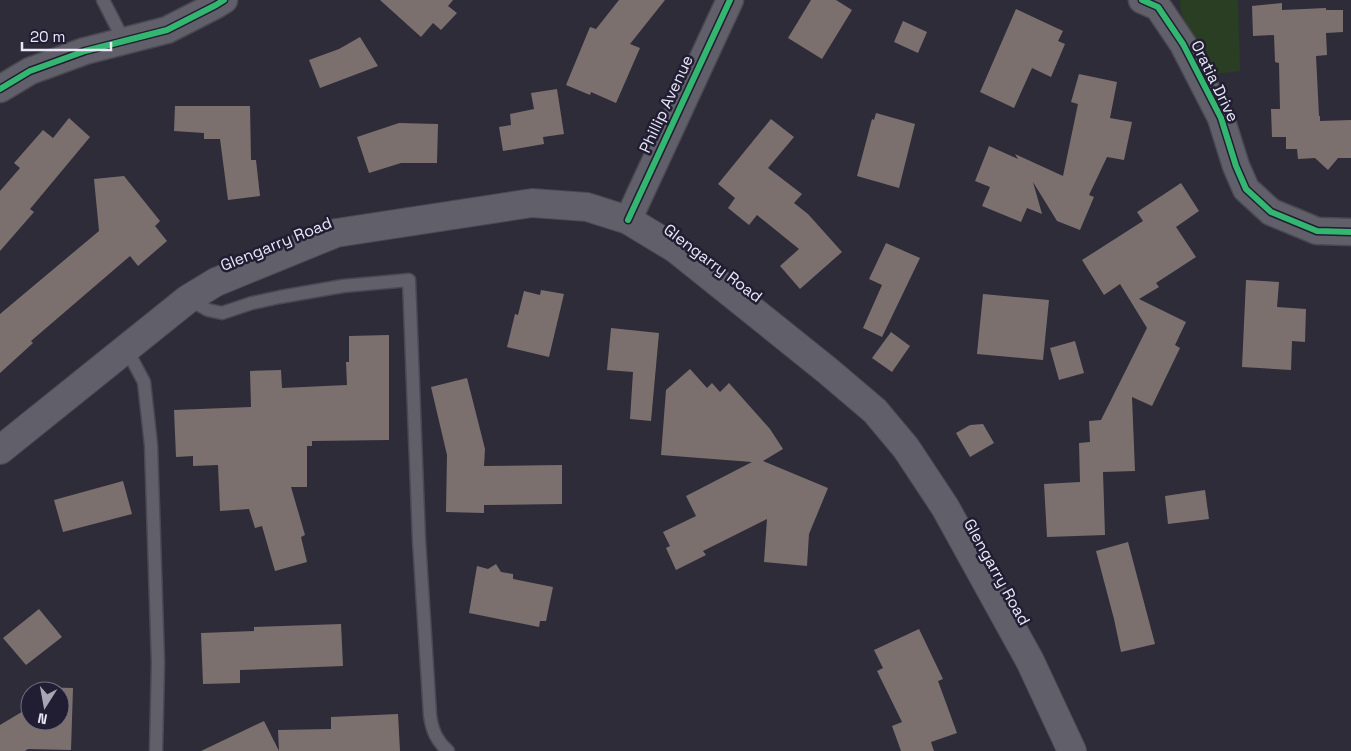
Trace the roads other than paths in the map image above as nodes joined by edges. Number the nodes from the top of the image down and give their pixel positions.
1 (103, 0) edge
2 (224, 0) edge
3 (730, 0) edge
4 (1154, 2) edge
5 (124, 41) junction
6 (0, 89) edge
7 (628, 220) junction
8 (1351, 232) edge
9 (188, 299) junction
10 (126, 348) junction
11 (0, 450) edge
12 (156, 751) edge
13 (448, 751) edge
14 (1072, 751) edge

1 - 5 lane
2 - 5 street
3 - 7 street, Phillip Avenue
4 - 8 street, Oratia Drive
5 - 6 street
7 - 9 main road, Glengarry Road
7 - 14 main road, Glengarry Road
9 - 10 main road, Glengarry Road
9 - 13 lane
10 - 11 main road, Glengarry Road
10 - 12 lane

